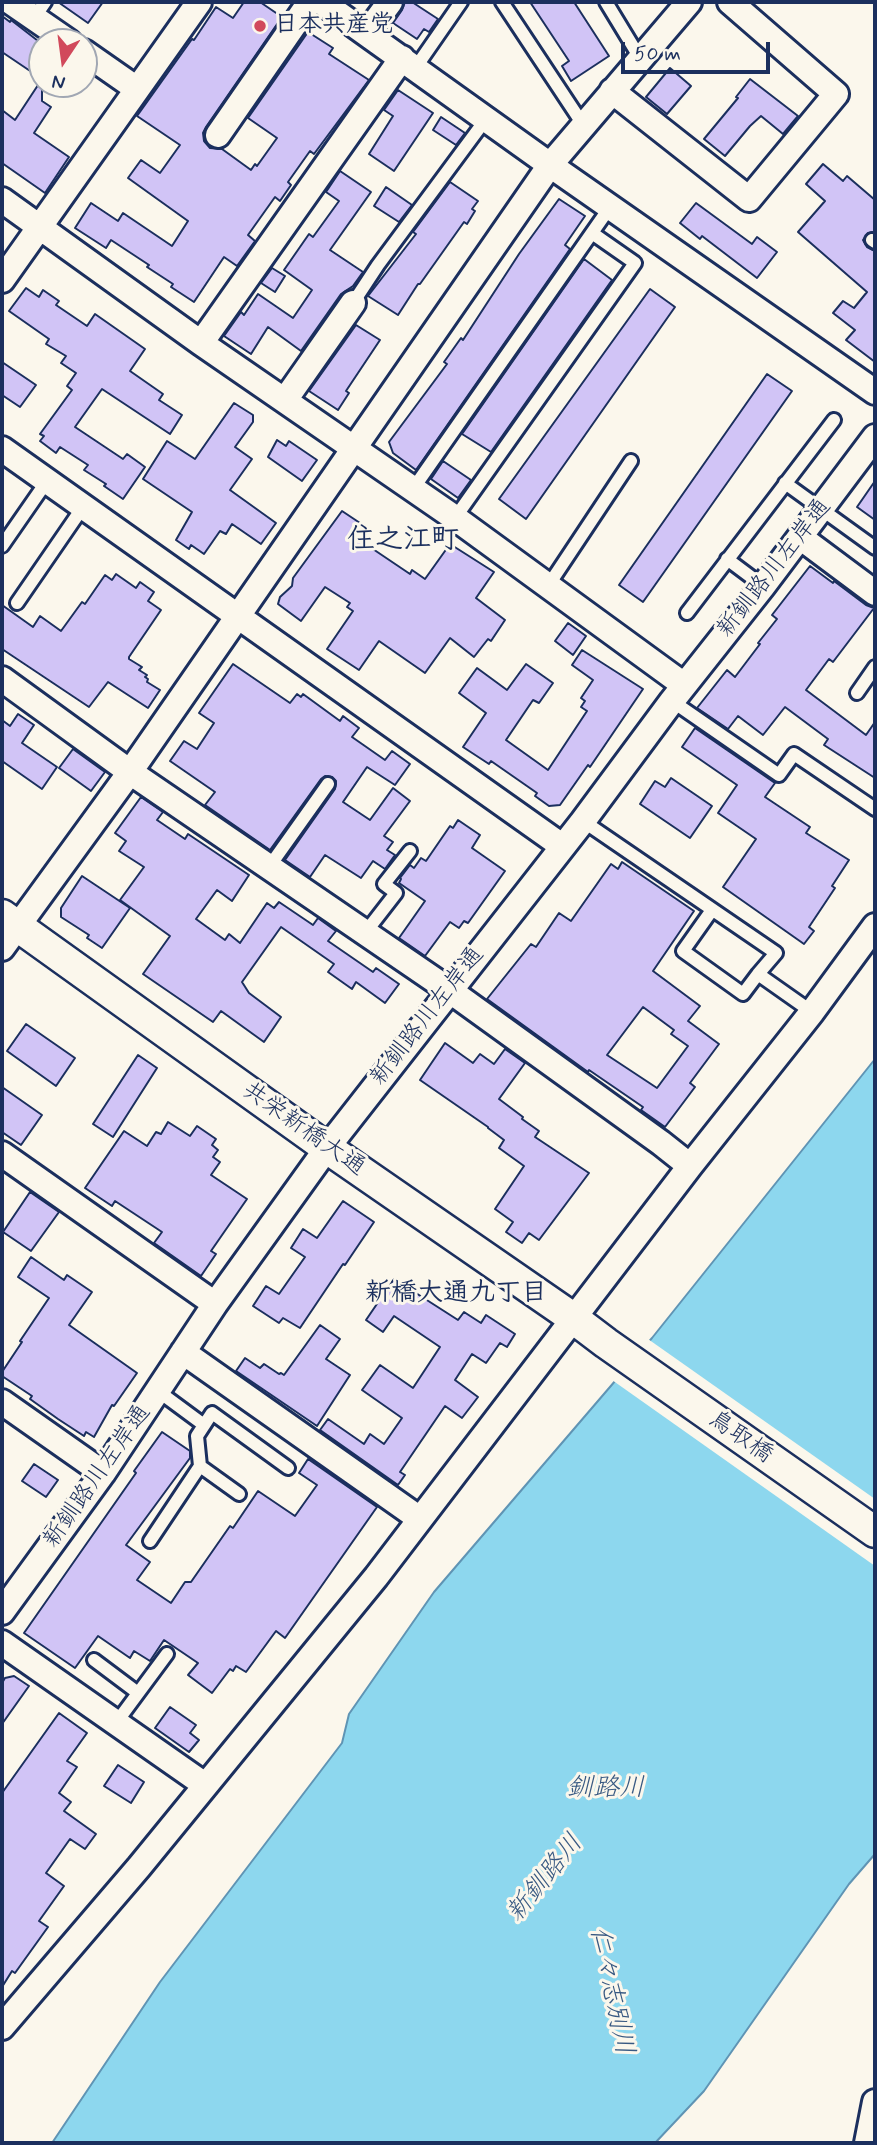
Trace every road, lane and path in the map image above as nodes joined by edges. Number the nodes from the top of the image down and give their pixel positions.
1 (11, 2) edge
2 (199, 2) edge
3 (310, 2) edge
4 (322, 2) edge
5 (390, 2) edge
6 (461, 2) edge
7 (502, 2) edge
8 (606, 2) edge
9 (689, 2) edge
10 (730, 2) edge
11 (40, 10) edge
12 (56, 28) edge
13 (367, 33) junction
14 (640, 58) junction
15 (98, 62) edge
16 (409, 63) junction
17 (137, 89) junction
18 (612, 91) junction
19 (486, 119) junction
20 (584, 126) junction
21 (218, 135) dead end
22 (550, 165) junction
23 (2, 200) edge
24 (610, 207) junction
25 (40, 226) junction
26 (592, 233) junction
27 (2, 280) edge
28 (353, 303) joint
29 (201, 343) junction
30 (875, 392) edge
31 (285, 400) junction
32 (834, 420) dead end
33 (875, 437) edge
34 (354, 448) junction
35 (2, 449) edge
36 (631, 461) dead end
37 (47, 481) junction
38 (786, 483) junction
39 (412, 489) junction
40 (83, 507) junction
41 (821, 510) junction
42 (455, 518) junction
43 (800, 537) junction
44 (2, 546) edge
45 (875, 548) edge
46 (727, 559) junction
47 (548, 586) junction
48 (763, 586) junction
49 (875, 593) edge
50 (17, 603) dead end
51 (687, 613) dead end
52 (238, 617) junction
53 (875, 667) edge
54 (2, 679) edge
55 (678, 693) junction
56 (857, 693) dead end
57 (130, 772) junction
58 (328, 784) dead end
59 (875, 809) edge
60 (583, 821) junction
61 (562, 846) junction
62 (410, 851) dead end
63 (269, 867) junction
64 (712, 910) junction
65 (875, 926) edge
66 (7, 930) edge
67 (366, 933) junction
68 (758, 974) junction
69 (449, 990) junction
70 (812, 1012) junction
71 (327, 1148) junction
72 (2, 1154) edge
73 (690, 1166) junction
74 (215, 1304) junction
75 (573, 1318) junction
76 (606, 1343) joint
77 (183, 1352) junction
78 (158, 1391) junction
79 (2, 1402) edge
80 (204, 1425) junction
81 (200, 1466) junction
82 (288, 1468) dead end
83 (103, 1473) junction
84 (239, 1494) dead end
85 (420, 1519) junction
86 (875, 1532) edge
87 (150, 1541) dead end
88 (2, 1612) edge
89 (2, 1643) edge
90 (167, 1654) dead end
91 (94, 1660) dead end
92 (138, 1693) junction
93 (116, 1723) junction
94 (205, 1785) junction
95 (6, 2015) edge
96 (875, 2102) edge
97 (867, 2143) edge

1 - 11 street
2 - 17 street
3 - 21 street
4 - 13 street
5 - 13 street
6 - 16 lane
7 - 20 lane
8 - 14 lane
9 - 14 street
10 - 18 street
11 - 12 street
13 - 16 street
14 - 18 street
15 - 17 street
16 - 19 street
16 - 29 street
17 - 25 street
18 - 20 street
19 - 22 street
19 - 28 lane
20 - 22 street
22 - 24 street
22 - 34 street
23 - 25 street
24 - 26 lane
24 - 30 street
25 - 27 street
25 - 29 street
26 - 39 lane
26 - 42 lane
28 - 31 street
29 - 31 street
31 - 34 street
32 - 38 lane
33 - 41 street, 新釧路川左岸通
34 - 39 street
34 - 52 street
35 - 37 street
36 - 47 lane
37 - 40 street
37 - 44 lane
38 - 41 lane
38 - 46 lane
39 - 42 street
40 - 50 lane
40 - 52 street
41 - 43 street, 新釧路川左岸通
41 - 45 lane
42 - 47 street
43 - 48 street, 新釧路川左岸通
43 - 49 street
46 - 48 lane
46 - 51 lane
47 - 55 street
48 - 55 street, 新釧路川左岸通
52 - 57 street
52 - 61 street
53 - 56 lane
54 - 57 street
55 - 59 lane
55 - 60 street, 新釧路川左岸通
57 - 63 street
57 - 66 street
58 - 63 lane
60 - 61 street, 新釧路川左岸通
60 - 64 lane
61 - 69 street, 新釧路川左岸通
62 - 67 lane
63 - 67 street
64 - 68 lane
64 - 68 lane
65 - 70 street
66 - 71 street, 共栄新橋大通
67 - 69 street
68 - 70 lane
69 - 71 street, 新釧路川左岸通
69 - 73 street
70 - 73 street
71 - 74 street, 新釧路川左岸通
71 - 75 street, 共栄新橋大通
72 - 74 street
73 - 75 street
74 - 77 street, 新釧路川左岸通
75 - 76 street, 共栄新橋大通
75 - 85 street
76 - 86 street, 鳥取橋
77 - 78 street, 新釧路川左岸通
77 - 85 street
78 - 80 lane
78 - 83 street, 新釧路川左岸通
79 - 83 street
80 - 81 lane
80 - 82 lane
81 - 84 lane
81 - 87 lane
83 - 88 street, 新釧路川左岸通
85 - 94 street
89 - 93 street
90 - 92 lane
91 - 92 lane
92 - 93 lane
93 - 94 street
94 - 95 street
96 - 97 street

